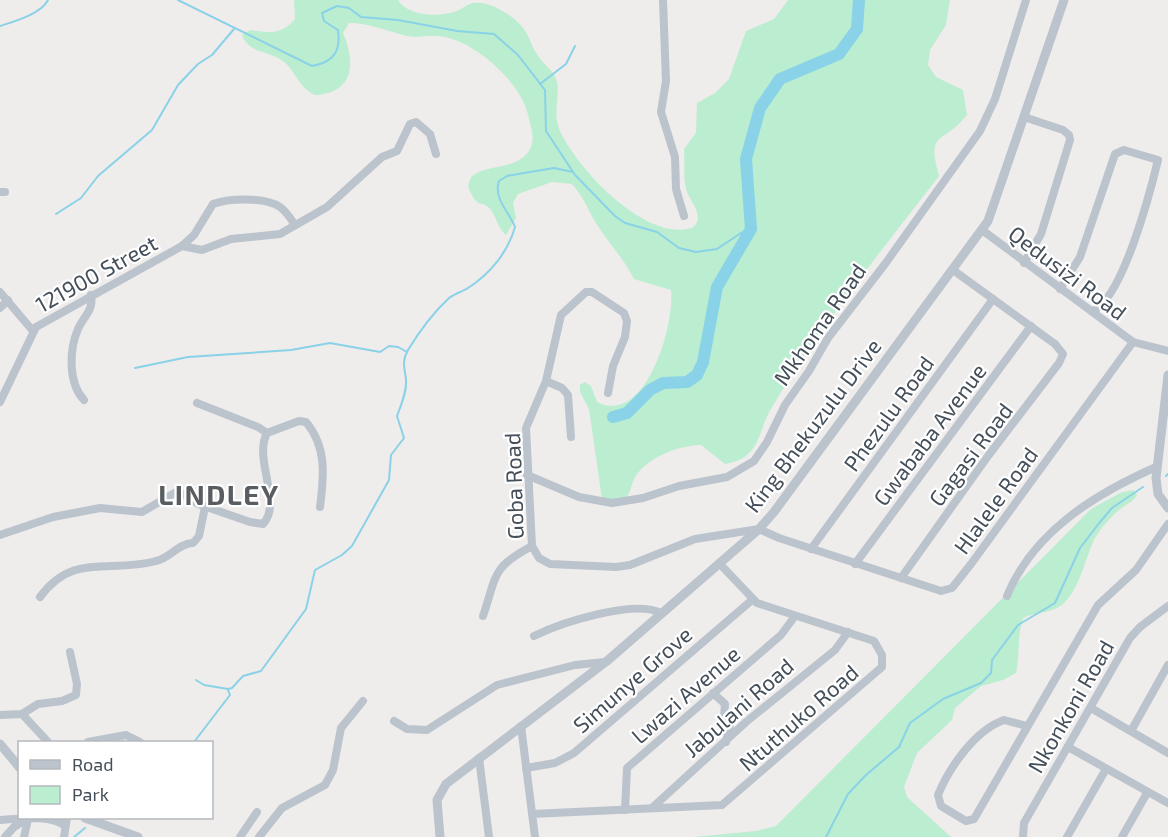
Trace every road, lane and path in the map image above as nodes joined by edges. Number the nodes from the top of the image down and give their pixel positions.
1 (663, 0) edge
2 (1026, 0) edge
3 (1064, 0) edge
4 (1024, 117) junction
5 (436, 154) dead end
6 (1158, 160) junction
7 (1168, 163) edge
8 (684, 216) dead end
9 (296, 225) junction
10 (982, 230) junction
11 (182, 246) junction
12 (1024, 263) junction
13 (953, 270) junction
14 (1060, 289) junction
15 (0, 291) edge
16 (91, 295) junction
17 (993, 299) junction
18 (8, 300) junction
19 (0, 308) edge
20 (1094, 311) junction
21 (1031, 326) junction
22 (33, 331) junction
23 (1133, 342) junction
24 (1168, 351) edge
25 (1168, 375) edge
26 (546, 381) junction
27 (608, 393) dead end
28 (84, 400) dead end
29 (0, 402) edge
30 (197, 403) dead end
31 (267, 434) junction
32 (571, 437) dead end
33 (1156, 467) junction
34 (527, 475) junction
35 (205, 507) junction
36 (320, 507) dead end
37 (1168, 508) edge
38 (1168, 524) edge
39 (759, 529) junction
40 (0, 535) edge
41 (532, 546) junction
42 (810, 549) junction
43 (719, 563) junction
44 (855, 564) junction
45 (901, 578) junction
46 (1007, 596) dead end
47 (40, 597) dead end
48 (752, 600) junction
49 (1168, 606) edge
50 (661, 613) junction
51 (483, 616) dead end
52 (795, 616) junction
53 (848, 632) junction
54 (534, 636) dead end
55 (70, 652) dead end
56 (607, 661) junction
57 (1168, 664) edge
58 (713, 693) junction
59 (363, 701) dead end
60 (1091, 708) junction
61 (22, 714) junction
62 (0, 715) edge
63 (394, 721) dead end
64 (520, 726) junction
65 (1028, 726) junction
66 (1131, 731) junction
67 (47, 741) edge
68 (93, 741) edge
69 (138, 741) edge
70 (726, 742) junction
71 (0, 744) edge
72 (1068, 747) junction
73 (1168, 753) edge
74 (478, 758) junction
75 (18, 766) edge
76 (526, 768) junction
77 (1106, 769) junction
78 (1147, 793) junction
79 (1168, 803) edge
80 (652, 808) junction
81 (625, 810) junction
82 (257, 812) dead end
83 (532, 814) junction
84 (28, 819) edge
85 (67, 819) edge
86 (88, 819) edge
87 (0, 820) edge
88 (65, 826) junction
89 (5, 837) edge
90 (24, 837) edge
91 (64, 837) edge
92 (138, 837) edge
93 (240, 837) edge
94 (259, 837) edge
95 (440, 837) edge
96 (489, 837) edge
97 (535, 837) edge
98 (1023, 837) edge
99 (1067, 837) edge
100 (1122, 837) edge

1 - 8 street
2 - 34 street, Mkhoma Road
3 - 4 street, King Bhekuzulu Drive
4 - 10 street, King Bhekuzulu Drive
4 - 12 street
5 - 9 street
6 - 7 street
6 - 14 street
6 - 20 street
9 - 11 street
9 - 11 street
10 - 12 street, Qedusizi Road
10 - 13 street, King Bhekuzulu Drive
11 - 16 street, 121900 Street
12 - 14 street, Qedusizi Road
13 - 17 street
13 - 39 street, King Bhekuzulu Drive
14 - 20 street, Qedusizi Road
15 - 18 street
16 - 22 street, 121900 Street
16 - 28 street
17 - 21 street
17 - 42 street, Phezulu Road
18 - 19 street
18 - 22 street
20 - 23 street, Qedusizi Road
21 - 44 street, Gwababa Avenue
21 - 45 street, Gagasi Road
22 - 29 street, 121900 Street
23 - 24 street
23 - 45 street, Hlalele Road
25 - 33 street
26 - 27 street, Goba Road
26 - 32 street
26 - 34 street, Goba Road
30 - 31 street
31 - 35 street
31 - 36 street
33 - 37 street
33 - 46 street
34 - 41 street, Goba Road
35 - 40 street
35 - 47 street
38 - 65 street
39 - 41 street, Goba Road
39 - 42 street, Hlalele Road
39 - 43 street, King Bhekuzulu Drive
41 - 51 street
42 - 44 street, Hlalele Road
43 - 48 street, Ntuthuko Road
43 - 50 street, King Bhekuzulu Drive
44 - 45 street, Hlalele Road
48 - 52 street, Ntuthuko Road
48 - 76 street, Simunye Grove
49 - 60 street, Nkonkoni Road
50 - 54 street
50 - 56 street, King Bhekuzulu Drive
52 - 53 street, Ntuthuko Road
52 - 58 street, Lwazi Avenue
53 - 70 street, Jabulani Road
53 - 80 street, Ntuthuko Road
55 - 61 street
56 - 63 street
56 - 64 street, King Bhekuzulu Drive
57 - 66 street
58 - 70 street
58 - 81 street, Lwazi Avenue
59 - 94 street
60 - 66 street
60 - 72 street, Nkonkoni Road
61 - 62 street
61 - 67 street
64 - 74 street, King Bhekuzulu Drive
64 - 76 street
65 - 65 street
66 - 73 street
68 - 69 street
70 - 80 street, Jabulani Road
71 - 75 street
72 - 77 street
72 - 98 street, Nkonkoni Road
74 - 95 street, King Bhekuzulu Drive
74 - 96 street
76 - 83 street
77 - 78 street
77 - 99 street
78 - 79 street
78 - 100 street
80 - 81 street, Ntuthuko Road
81 - 83 street, Ntuthuko Road
82 - 93 street
83 - 97 street
84 - 87 street
84 - 88 street
84 - 89 street
84 - 90 street
85 - 88 street
86 - 92 street
88 - 91 street

